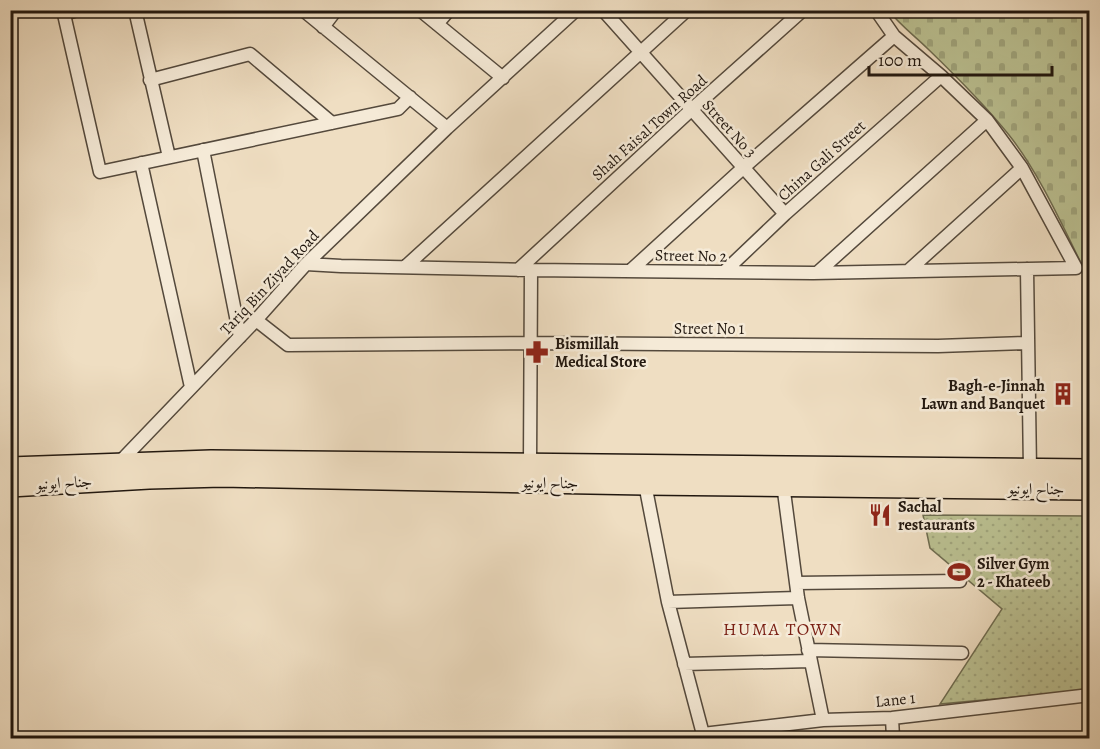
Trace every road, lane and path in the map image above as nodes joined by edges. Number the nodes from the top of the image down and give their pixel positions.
1 (135, 10) edge
2 (303, 10) edge
3 (336, 10) edge
4 (420, 10) edge
5 (449, 10) edge
6 (576, 10) edge
7 (603, 10) edge
8 (687, 10) edge
9 (803, 10) edge
10 (876, 10) edge
11 (68, 12) edge
12 (437, 24) junction
13 (323, 27) junction
14 (894, 36) junction
15 (641, 53) junction
16 (941, 76) junction
17 (503, 78) junction
18 (150, 80) junction
19 (410, 97) junction
20 (692, 110) junction
21 (987, 120) junction
22 (332, 123) junction
23 (447, 128) junction
24 (202, 150) junction
25 (169, 157) junction
26 (141, 163) junction
27 (743, 168) junction
28 (1022, 168) junction
29 (784, 214) junction
30 (306, 264) junction
31 (405, 267) junction
32 (1027, 269) junction
33 (525, 270) junction
34 (630, 271) junction
35 (908, 271) junction
36 (724, 272) junction
37 (817, 273) junction
38 (256, 320) junction
39 (240, 337) junction
40 (530, 343) junction
41 (1027, 343) junction
42 (191, 387) junction
43 (119, 463) junction
44 (530, 463) junction
45 (10, 468) edge
46 (1030, 470) junction
47 (1089, 470) edge
48 (645, 484) junction
49 (783, 484) junction
50 (10, 486) edge
51 (1089, 489) edge
52 (960, 581) dead end
53 (796, 583) junction
54 (798, 598) junction
55 (668, 602) junction
56 (962, 653) dead end
57 (810, 655) junction
58 (684, 664) junction
59 (1089, 695) edge
60 (892, 718) junction
61 (824, 720) junction
62 (704, 736) edge
63 (893, 738) edge

1 - 18 street
2 - 13 street
3 - 13 street
4 - 12 street
5 - 12 street
6 - 17 street, Tariq Bin Ziyad Road
7 - 15 street, Street No 3
8 - 15 street
9 - 20 street, Shah Faisal Town Road
10 - 14 street
11 - 26 street
12 - 17 street
13 - 19 street
14 - 16 street
14 - 27 street
15 - 20 street, Street No 3
15 - 31 street
16 - 21 street
16 - 29 street, China Gali Street
17 - 23 street, Tariq Bin Ziyad Road
18 - 22 street
18 - 25 street
19 - 22 street
19 - 23 street
20 - 27 street, Street No 3
20 - 33 street, Shah Faisal Town Road
21 - 28 street
21 - 37 street
22 - 24 street
23 - 30 street, Tariq Bin Ziyad Road
24 - 25 street
24 - 39 street
25 - 26 street
26 - 42 street
27 - 29 street, Street No 3
27 - 34 street
28 - 32 street, Street No 2
28 - 35 street
29 - 36 street, China Gali Street
30 - 31 street, Street No 2
30 - 38 street, Tariq Bin Ziyad Road
31 - 33 street, Street No 2
32 - 35 street, Street No 2
32 - 41 street
33 - 34 street, Street No 2
33 - 40 street
34 - 36 street, Street No 2
35 - 37 street, Street No 2
36 - 37 street, Street No 2
38 - 39 street, Tariq Bin Ziyad Road
38 - 40 street, Street No 1
39 - 42 street, Tariq Bin Ziyad Road
40 - 41 street, Street No 1
40 - 44 street
41 - 46 street
42 - 43 street, Tariq Bin Ziyad Road
43 - 44 highway, جناح ایونیو
43 - 45 highway, جناح ایونیو
44 - 46 highway, جناح ایونیو
46 - 47 highway, جناح ایونیو
48 - 49 highway, جناح ایونیو
48 - 50 highway, جناح ایونیو
48 - 55 street
49 - 51 highway, جناح ایونیو
49 - 53 street
52 - 53 street
53 - 54 street
54 - 55 street
54 - 57 street
55 - 58 street
56 - 57 street
57 - 58 street
57 - 61 street
58 - 62 street
59 - 60 street, Lane 1
60 - 61 street, Lane 1
60 - 63 street
61 - 62 street, Lane 1

